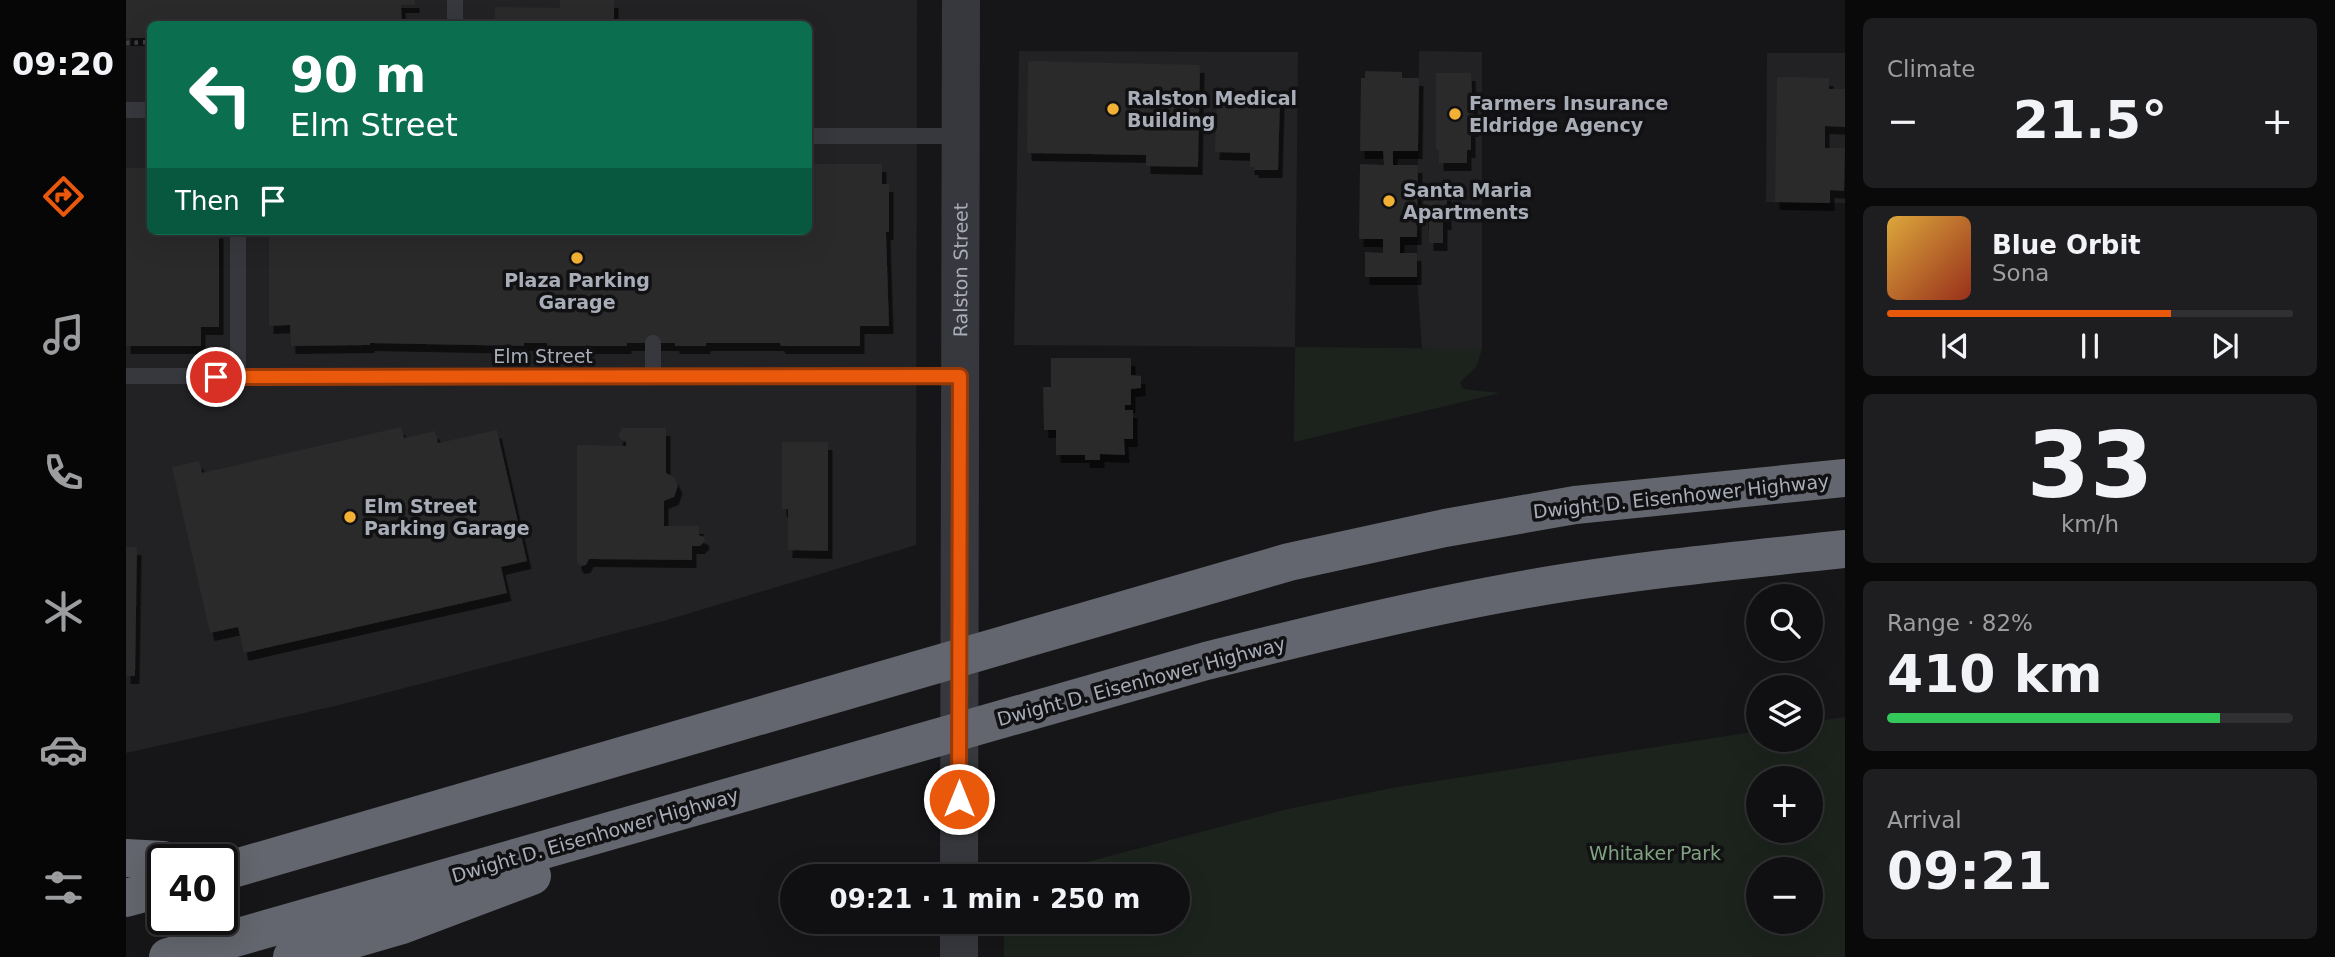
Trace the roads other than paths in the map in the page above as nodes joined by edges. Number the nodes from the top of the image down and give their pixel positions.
1 (455, 0) edge
2 (961, 0) edge
3 (455, 21) edge
4 (126, 110) edge
5 (147, 110) edge
6 (812, 136) edge
7 (961, 136) junction
8 (238, 235) edge
9 (653, 343) dead end
10 (126, 376) edge
11 (960, 376) junction
12 (239, 377) junction
13 (653, 377) junction
14 (1845, 478) edge
15 (1845, 549) edge
16 (779, 782) junction
17 (126, 858) edge
18 (147, 859) edge
19 (959, 864) edge
20 (238, 866) edge
21 (147, 892) edge
22 (126, 898) edge
23 (959, 934) edge
24 (168, 957) edge
25 (292, 957) edge
26 (959, 957) edge

1 - 3 lane
2 - 7 street, Ralston Street
4 - 5 lane
6 - 7 lane
7 - 11 street, Ralston Street
8 - 12 lane
9 - 13 lane
10 - 12 lane, Elm Street
11 - 13 lane, Elm Street
11 - 19 street, Ralston Street
12 - 13 lane, Elm Street
14 - 20 highway, Dwight D. Eisenhower Highway
15 - 16 highway, Dwight D. Eisenhower Highway
16 - 24 highway, Dwight D. Eisenhower Highway
16 - 25 highway
17 - 18 highway
21 - 22 highway
23 - 26 street

